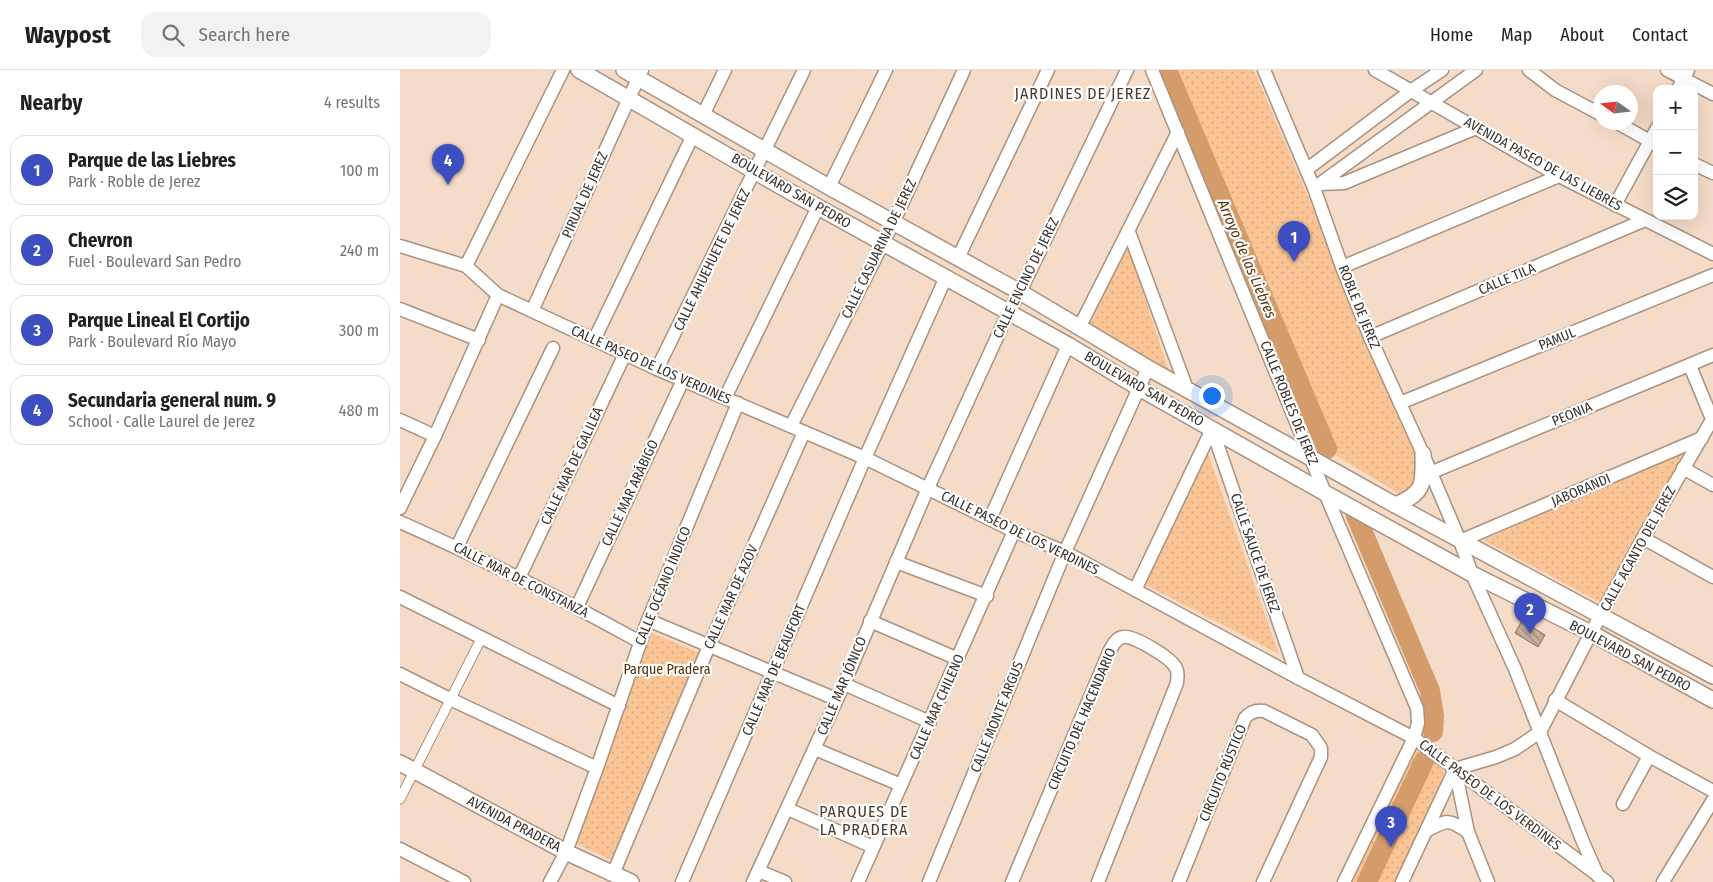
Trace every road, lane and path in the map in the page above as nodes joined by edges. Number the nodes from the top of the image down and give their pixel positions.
1 (563, 70) edge
2 (579, 70) edge
3 (624, 70) edge
4 (725, 70) edge
5 (804, 70) edge
6 (886, 70) edge
7 (964, 70) edge
8 (1048, 70) edge
9 (1127, 70) edge
10 (1152, 70) edge
11 (1264, 70) edge
12 (1376, 70) edge
13 (1442, 70) edge
14 (1476, 70) edge
15 (1529, 70) edge
16 (1667, 70) edge
17 (640, 74) edge
18 (1683, 79) edge
19 (1412, 90) junction
20 (1713, 94) edge
21 (629, 98) junction
22 (1432, 102) junction
23 (1593, 110) edge
24 (703, 116) junction
25 (1476, 128) junction
26 (1630, 130) edge
27 (1178, 132) junction
28 (693, 135) junction
29 (1653, 143) edge
30 (765, 151) junction
31 (1698, 166) edge
32 (1306, 170) junction
33 (756, 171) junction
34 (1713, 173) edge
35 (1559, 176) junction
36 (1317, 186) junction
37 (829, 187) junction
38 (1615, 205) junction
39 (818, 207) junction
40 (1644, 220) junction
41 (893, 223) junction
42 (1129, 232) junction
43 (883, 243) junction
44 (400, 246) edge
45 (1713, 254) edge
46 (958, 258) junction
47 (466, 266) junction
48 (1342, 267) junction
49 (1713, 275) edge
50 (946, 276) junction
51 (1020, 292) junction
52 (498, 295) junction
53 (400, 309) edge
54 (1009, 311) junction
55 (532, 312) junction
56 (1079, 328) junction
57 (1370, 337) junction
58 (479, 340) junction
59 (594, 340) junction
60 (1068, 345) junction
61 (553, 348) dead end
62 (625, 354) junction
63 (1713, 355) edge
64 (1690, 366) junction
65 (1148, 368) junction
66 (658, 369) junction
67 (683, 380) junction
68 (1139, 388) junction
69 (1187, 389) junction
70 (726, 398) junction
71 (738, 403) junction
72 (1400, 403) junction
73 (1713, 418) edge
74 (400, 420) edge
75 (791, 426) junction
76 (1212, 429) junction
77 (804, 432) junction
78 (434, 436) junction
79 (1702, 438) junction
80 (1423, 454) junction
81 (865, 458) junction
82 (1316, 461) junction
83 (1683, 468) junction
84 (1430, 472) junction
85 (1713, 485) edge
86 (928, 488) junction
87 (1329, 495) junction
88 (1394, 505) junction
89 (400, 508) edge
90 (990, 519) junction
91 (400, 522) edge
92 (1014, 531) junction
93 (1643, 538) junction
94 (1460, 541) junction
95 (457, 548) junction
96 (1065, 552) junction
97 (896, 562) junction
98 (1472, 574) junction
99 (1713, 577) edge
100 (519, 578) junction
101 (1135, 590) junction
102 (987, 596) junction
103 (400, 597) edge
104 (577, 607) junction
105 (1601, 616) junction
106 (648, 620) junction
107 (870, 621) junction
108 (1591, 633) junction
109 (482, 637) junction
110 (640, 642) junction
111 (709, 646) junction
112 (958, 659) junction
113 (773, 673) junction
114 (400, 674) edge
115 (1713, 676) edge
116 (1298, 678) junction
117 (844, 684) junction
118 (450, 699) junction
119 (836, 699) junction
120 (1555, 700) junction
121 (1713, 700) edge
122 (620, 706) junction
123 (930, 722) junction
124 (1540, 732) junction
125 (1419, 741) junction
126 (815, 748) junction
127 (1649, 756) junction
128 (400, 763) edge
129 (597, 768) junction
130 (1455, 769) junction
131 (415, 770) junction
132 (901, 785) junction
133 (1713, 791) edge
134 (400, 800) edge
135 (1713, 800) edge
136 (1623, 804) dead end
137 (788, 809) junction
138 (1426, 831) junction
139 (1468, 832) junction
140 (873, 847) junction
141 (400, 849) edge
142 (566, 852) junction
143 (756, 876) edge
144 (623, 879) edge
145 (1602, 880) edge
146 (464, 882) edge
147 (550, 882) edge
148 (682, 882) edge
149 (785, 882) edge
150 (858, 882) edge
151 (929, 882) edge
152 (1012, 882) edge
153 (1098, 882) edge
154 (1179, 882) edge
155 (1263, 882) edge
156 (1344, 882) edge
157 (1402, 882) edge
158 (1488, 882) edge
159 (1663, 882) edge

1 - 47 street
2 - 21 street, BOULEVARD SAN PEDRO
3 - 17 street, BOULEVARD SAN PEDRO
4 - 24 street
5 - 30 street, CALLE AHUEHUETE DE JEREZ
6 - 37 street
7 - 41 street, CALLE CASUARINA DE JEREZ
8 - 46 street
9 - 51 street, CALLE ENCINO DE JEREZ
10 - 27 street, CALLE ROBLES DE JEREZ
11 - 32 street, ROBLE DE JEREZ
12 - 19 street, AVENIDA PASEO DE LAS LIEBRES
13 - 19 street
14 - 22 street
15 - 23 street
16 - 18 street
17 - 21 street, PIRUAL DE JEREZ
17 - 24 street, BOULEVARD SAN PEDRO
18 - 20 street
19 - 22 street, AVENIDA PASEO DE LAS LIEBRES
19 - 32 street
21 - 28 street, BOULEVARD SAN PEDRO
21 - 55 street, PIRUAL DE JEREZ
22 - 25 street, AVENIDA PASEO DE LAS LIEBRES
22 - 36 street
24 - 30 street, BOULEVARD SAN PEDRO
25 - 35 street, AVENIDA PASEO DE LAS LIEBRES
25 - 36 street
26 - 29 street
27 - 42 street
27 - 82 street, CALLE ROBLES DE JEREZ
28 - 33 street, BOULEVARD SAN PEDRO
28 - 59 street
29 - 38 street
30 - 33 street, CALLE AHUEHUETE DE JEREZ
30 - 37 street, BOULEVARD SAN PEDRO
31 - 34 street
32 - 36 street, ROBLE DE JEREZ
33 - 39 street, BOULEVARD SAN PEDRO
33 - 66 street, CALLE AHUEHUETE DE JEREZ
35 - 38 street, AVENIDA PASEO DE LAS LIEBRES
35 - 48 street
36 - 48 street, ROBLE DE JEREZ
37 - 41 street, BOULEVARD SAN PEDRO
38 - 40 street, AVENIDA PASEO DE LAS LIEBRES
39 - 43 street, BOULEVARD SAN PEDRO
39 - 70 street
40 - 45 street, AVENIDA PASEO DE LAS LIEBRES
40 - 57 street, CALLE TILA
41 - 43 street, CALLE CASUARINA DE JEREZ
41 - 46 street, BOULEVARD SAN PEDRO
42 - 56 street
42 - 69 street
43 - 50 street, BOULEVARD SAN PEDRO
43 - 75 street, CALLE CASUARINA DE JEREZ
44 - 47 street, CALLE PASEO DE LOS VERDINES
46 - 51 street, BOULEVARD SAN PEDRO
47 - 52 street, CALLE PASEO DE LOS VERDINES
48 - 57 street, ROBLE DE JEREZ
49 - 72 street, PAMUL
50 - 54 street, BOULEVARD SAN PEDRO
50 - 81 street, CALLE MAR DE BEAUFORT
51 - 54 street, CALLE ENCINO DE JEREZ
51 - 56 street, BOULEVARD SAN PEDRO
52 - 55 street, CALLE PASEO DE LOS VERDINES
52 - 58 street
53 - 58 street
54 - 60 street, BOULEVARD SAN PEDRO
54 - 86 street, CALLE ENCINO DE JEREZ
55 - 59 street, CALLE PASEO DE LOS VERDINES
56 - 65 street, BOULEVARD SAN PEDRO
57 - 72 street, ROBLE DE JEREZ
58 - 78 street
59 - 62 street, CALLE PASEO DE LOS VERDINES
60 - 68 street, BOULEVARD SAN PEDRO
60 - 90 street
61 - 95 street
62 - 66 street, CALLE PASEO DE LOS VERDINES
62 - 100 street, CALLE MAR DE GALILEA
63 - 64 street, PEONIA
64 - 73 street
64 - 84 street, PEONIA
65 - 68 street, CALLE MONTE ARGUS
65 - 69 street, BOULEVARD SAN PEDRO
66 - 67 street, CALLE PASEO DE LOS VERDINES
67 - 70 street, CALLE PASEO DE LOS VERDINES
67 - 104 street, CALLE MAR ARÁBIGO
68 - 76 street, BOULEVARD SAN PEDRO
68 - 96 street, CALLE MONTE ARGUS
69 - 82 street, BOULEVARD SAN PEDRO
70 - 71 street, CALLE PASEO DE LOS VERDINES
71 - 75 street, CALLE PASEO DE LOS VERDINES
71 - 106 street, CALLE OCÉANO ÍNDICO
72 - 80 street, ROBLE DE JEREZ
73 - 79 street, CALLE ACANTO DEL JEREZ
74 - 78 street
75 - 77 street, CALLE PASEO DE LOS VERDINES
76 - 87 street, BOULEVARD SAN PEDRO
76 - 101 street
76 - 116 street, CALLE SAUCE DE JEREZ
77 - 81 street, CALLE PASEO DE LOS VERDINES
77 - 111 street, CALLE MAR DE AZOV
78 - 89 street
79 - 83 street, CALLE ACANTO DEL JEREZ
79 - 94 street, JABORANDI
80 - 84 street, ROBLE DE JEREZ
80 - 88 street
81 - 86 street, CALLE PASEO DE LOS VERDINES
81 - 113 street, CALLE MAR DE BEAUFORT
82 - 87 street, CALLE ROBLES DE JEREZ
82 - 88 street, BOULEVARD SAN PEDRO
83 - 85 street
83 - 93 street, CALLE ACANTO DEL JEREZ
84 - 94 street, ROBLE DE JEREZ
86 - 90 street, CALLE PASEO DE LOS VERDINES
86 - 97 street, CALLE MAR JÓNICO
87 - 98 street, BOULEVARD SAN PEDRO
87 - 125 street, CALLE ROBLES DE JEREZ
88 - 94 street, BOULEVARD SAN PEDRO
90 - 92 street, CALLE PASEO DE LOS VERDINES
91 - 95 street, CALLE MAR DE CONSTANZA
92 - 96 street, CALLE PASEO DE LOS VERDINES
92 - 102 street, CALLE MAR CHILENO
93 - 99 street
93 - 105 street, CALLE ACANTO DEL JEREZ
94 - 98 street, ROBLE DE JEREZ
94 - 105 street, BOULEVARD SAN PEDRO
95 - 100 street, CALLE MAR DE CONSTANZA
96 - 101 street, CALLE PASEO DE LOS VERDINES
96 - 151 street, CALLE MONTE ARGUS
97 - 102 street
97 - 107 street, CALLE MAR JÓNICO
98 - 108 street, BOULEVARD SAN PEDRO
98 - 124 street, ROBLE DE JEREZ
100 - 104 street, CALLE MAR DE CONSTANZA
101 - 116 street, CALLE PASEO DE LOS VERDINES
102 - 112 street, CALLE MAR CHILENO
103 - 109 street
104 - 110 street, CALLE MAR DE CONSTANZA
105 - 108 street, CALLE ACANTO DEL JEREZ
105 - 115 street, BOULEVARD SAN PEDRO
106 - 110 street, CALLE OCÉANO ÍNDICO
106 - 111 street
107 - 112 street
107 - 117 street, CALLE MAR JÓNICO
108 - 120 street, CALLE ACANTO DEL JEREZ
108 - 121 street, BOULEVARD SAN PEDRO
109 - 118 street
109 - 122 street
110 - 122 street, CALLE OCÉANO ÍNDICO
111 - 113 street
111 - 144 street, CALLE MAR DE AZOV
112 - 123 street, CALLE MAR CHILENO
113 - 119 street
113 - 148 street, CALLE MAR DE BEAUFORT
114 - 118 street
116 - 125 street, CALLE PASEO DE LOS VERDINES
117 - 119 street, CALLE MAR JÓNICO
117 - 123 street
118 - 129 street
118 - 131 street
119 - 126 street, CALLE MAR JÓNICO
120 - 124 street, CALLE ACANTO DEL JEREZ
120 - 127 street
122 - 129 street, CALLE OCÉANO ÍNDICO
123 - 132 street, CALLE MAR CHILENO
124 - 130 street
124 - 145 street, ROBLE DE JEREZ
125 - 130 street, CALLE PASEO DE LOS VERDINES
125 - 156 street, CALLE ROBLES DE JEREZ
126 - 132 street
126 - 137 street, CALLE MAR JÓNICO
127 - 133 street
127 - 136 street
128 - 131 street, AVENIDA PRADERA
129 - 142 street, CALLE OCÉANO ÍNDICO
130 - 138 street
130 - 139 street
130 - 145 street, CALLE PASEO DE LOS VERDINES
131 - 134 street
131 - 142 street, AVENIDA PRADERA
132 - 140 street, CALLE MAR CHILENO
135 - 159 street
137 - 140 street
137 - 143 street, CALLE MAR JÓNICO
138 - 139 street
138 - 157 street
139 - 158 street
140 - 150 street, CALLE MAR CHILENO
141 - 146 street
142 - 144 street, AVENIDA PRADERA
142 - 147 street, CALLE OCÉANO ÍNDICO
143 - 149 street
152 - 153 street, CIRCUITO DEL HACENDARIO
154 - 155 street, CIRCUITO RÚSTICO

